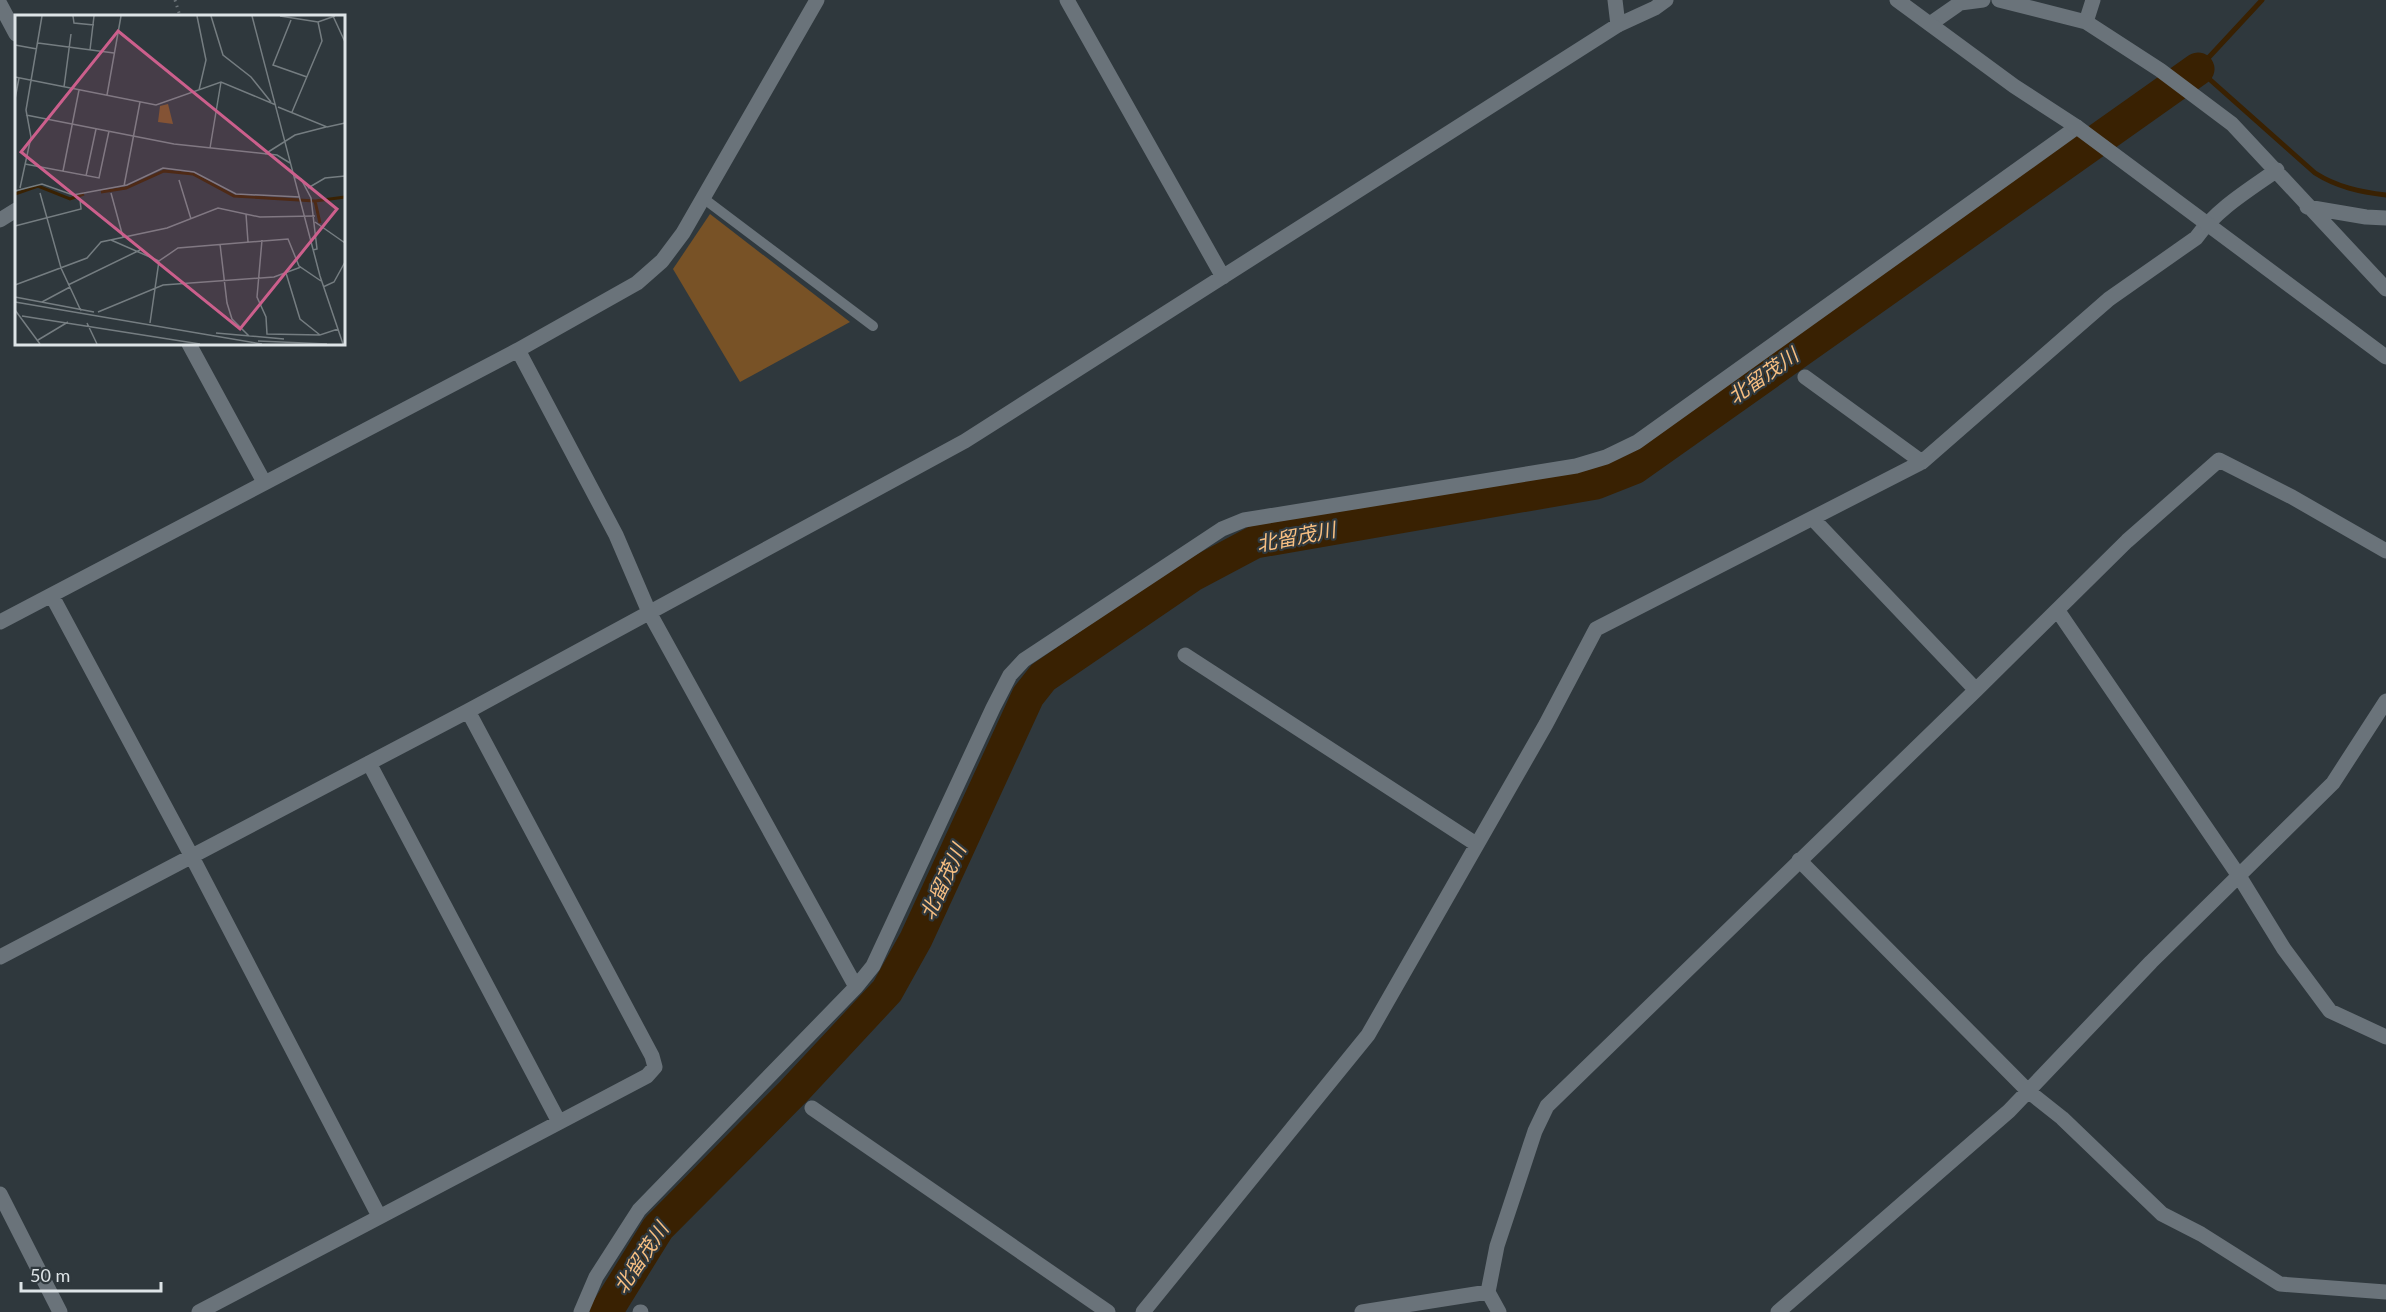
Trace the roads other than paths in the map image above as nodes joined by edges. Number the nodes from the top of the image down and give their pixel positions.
1 (817, 0) edge
2 (1067, 0) edge
3 (1615, 0) edge
4 (1666, 0) edge
5 (1897, 0) edge
6 (1983, 0) edge
7 (1999, 0) edge
8 (2093, 0) edge
9 (0, 4) edge
10 (2086, 22) junction
11 (1930, 24) junction
12 (1618, 25) junction
13 (15, 32) edge
14 (2082, 131) junction
15 (2277, 171) junction
16 (703, 198) junction
17 (2307, 207) junction
18 (15, 211) edge
19 (2386, 218) edge
20 (0, 220) edge
21 (2206, 224) junction
22 (1223, 277) junction
23 (2386, 290) edge
24 (873, 326) dead end
25 (190, 345) edge
26 (518, 350) junction
27 (2386, 357) edge
28 (1805, 377) dead end
29 (1922, 462) junction
30 (264, 482) junction
31 (1813, 519) junction
32 (2386, 551) edge
33 (52, 596) junction
34 (2058, 610) junction
35 (649, 612) junction
36 (0, 622) edge
37 (1185, 655) dead end
38 (1976, 690) junction
39 (2386, 700) edge
40 (468, 711) junction
41 (369, 763) junction
42 (1476, 844) junction
43 (191, 855) junction
44 (1799, 860) junction
45 (2239, 876) junction
46 (0, 957) edge
47 (856, 987) junction
48 (2386, 1037) edge
49 (2028, 1090) junction
50 (812, 1108) dead end
51 (560, 1122) junction
52 (0, 1194) edge
53 (379, 1216) junction
54 (2386, 1292) edge
55 (1488, 1293) junction
56 (60, 1312) edge
57 (199, 1312) edge
58 (580, 1312) edge
59 (1108, 1312) edge
60 (1143, 1312) edge
61 (1362, 1312) edge
62 (1499, 1312) edge
63 (1778, 1312) edge

1 - 16 street
2 - 22 street
3 - 12 street
4 - 12 street
5 - 11 street
6 - 11 street
7 - 10 street
8 - 10 street
9 - 13 street
10 - 15 street
11 - 14 street
12 - 22 street
14 - 21 street
14 - 47 street
15 - 17 street
15 - 21 street
16 - 24 lane
16 - 26 street
17 - 19 street
17 - 23 street
18 - 20 street
21 - 27 street
21 - 29 street
22 - 35 street
25 - 30 street
26 - 30 street
26 - 35 street
28 - 29 street
29 - 31 street
30 - 33 street
31 - 38 street
31 - 42 street
32 - 34 street
33 - 36 street
33 - 43 street
34 - 38 street
34 - 45 street
35 - 40 street
35 - 47 street
37 - 42 street
38 - 44 street
39 - 45 street
40 - 41 street
40 - 51 street
41 - 43 street
41 - 51 street
42 - 60 street
43 - 46 street
43 - 53 street
44 - 49 street
44 - 55 street
45 - 48 street
45 - 49 street
47 - 58 street
49 - 54 street
49 - 63 street
50 - 59 street
51 - 53 street
52 - 56 street
53 - 57 street
55 - 61 street
55 - 62 street

